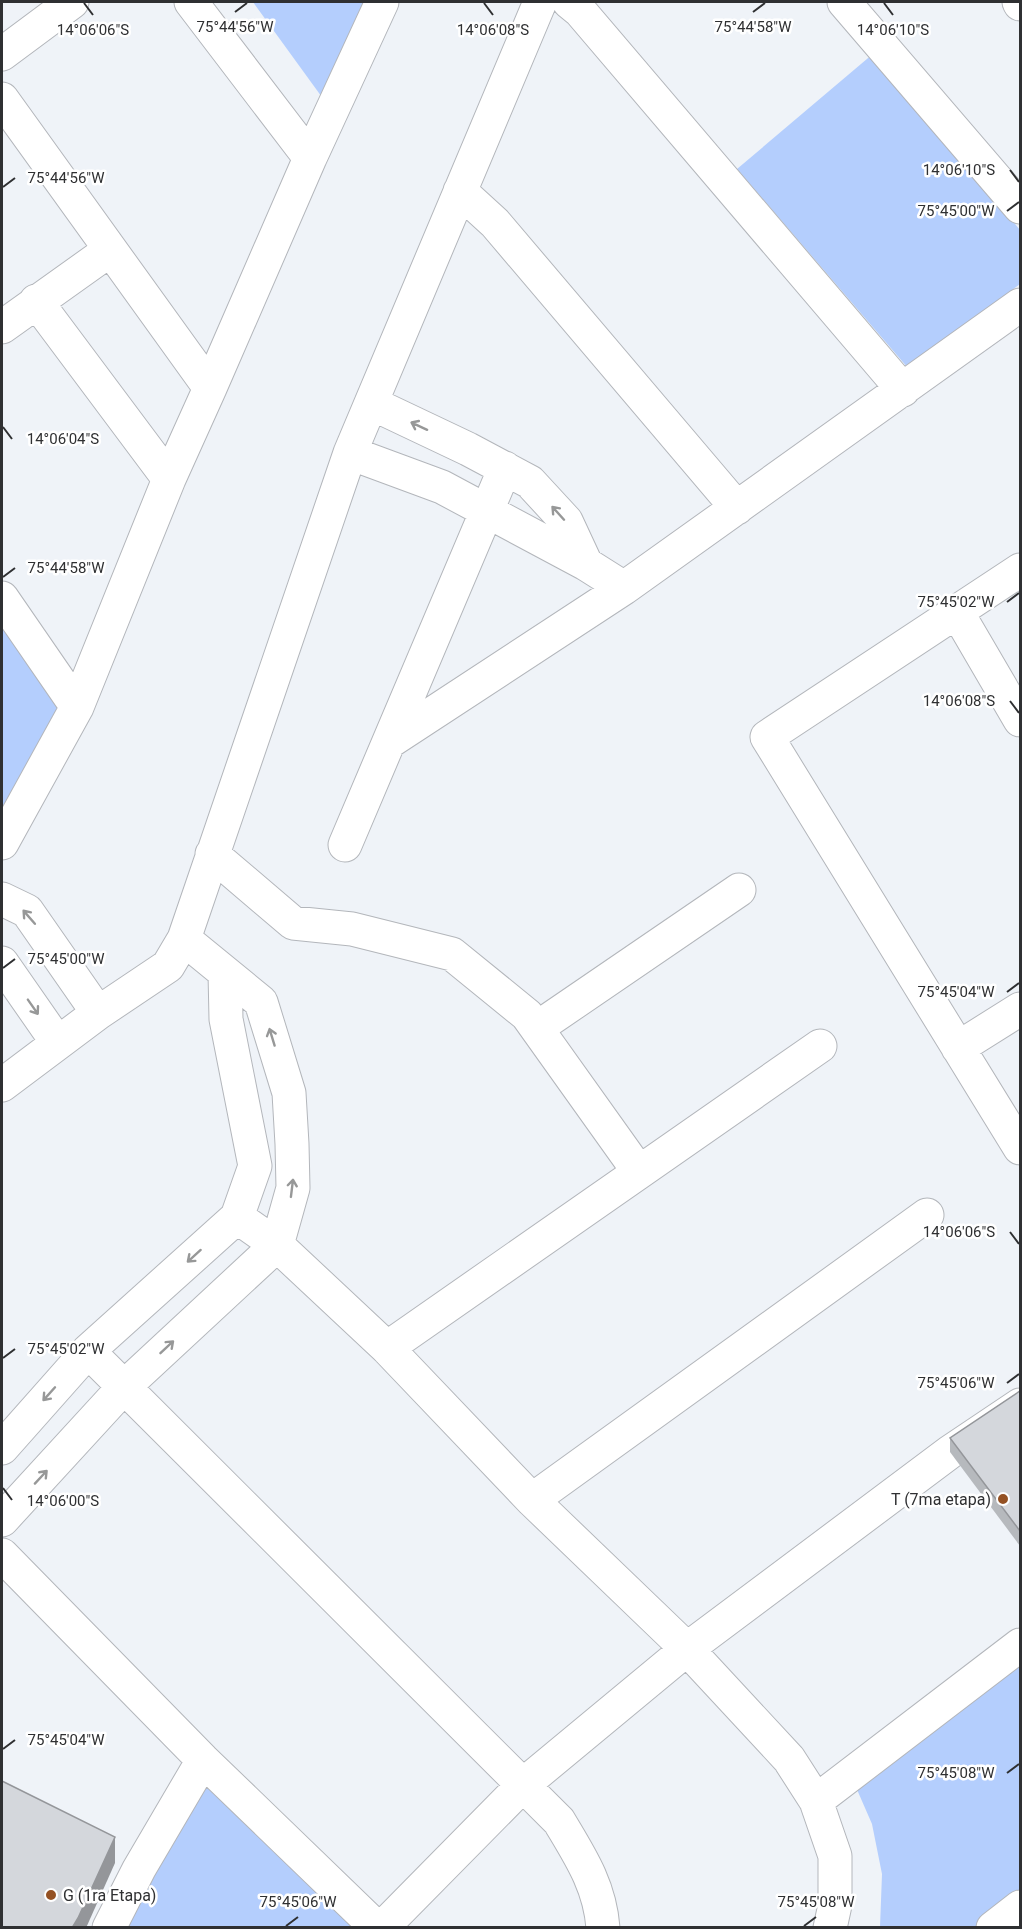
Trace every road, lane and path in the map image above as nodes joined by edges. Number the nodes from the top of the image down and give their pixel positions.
1 (72, 2) edge
2 (191, 2) edge
3 (382, 2) edge
4 (540, 2) edge
5 (569, 2) edge
6 (844, 2) edge
7 (2, 54) edge
8 (2, 99) edge
9 (310, 158) junction
10 (460, 191) junction
11 (1020, 207) edge
12 (110, 250) junction
13 (36, 301) junction
14 (1020, 305) edge
15 (2, 327) edge
16 (210, 388) junction
17 (903, 390) junction
18 (371, 403) junction
19 (350, 453) junction
20 (505, 468) junction
21 (169, 479) junction
22 (736, 508) junction
23 (487, 510) junction
24 (586, 564) junction
25 (1020, 570) edge
26 (624, 588) junction
27 (2, 598) edge
28 (957, 612) junction
29 (77, 707) junction
30 (1020, 720) edge
31 (389, 742) junction
32 (2, 843) edge
33 (345, 846) dead end
34 (212, 854) junction
35 (739, 890) dead end
36 (2, 899) edge
37 (183, 939) junction
38 (2, 963) edge
39 (225, 973) junction
40 (1020, 1009) edge
41 (98, 1013) junction
42 (537, 1028) junction
43 (57, 1042) junction
44 (820, 1046) dead end
45 (958, 1048) junction
46 (2, 1085) edge
47 (1020, 1148) edge
48 (639, 1172) junction
49 (927, 1215) dead end
50 (237, 1217) junction
51 (277, 1245) junction
52 (387, 1348) junction
53 (88, 1351) junction
54 (124, 1387) junction
55 (1020, 1405) edge
56 (2, 1448) edge
57 (532, 1500) junction
58 (2, 1520) edge
59 (2, 1555) edge
60 (1020, 1645) edge
61 (687, 1649) junction
62 (203, 1760) junction
63 (523, 1785) junction
64 (816, 1801) junction
65 (1020, 1907) edge
66 (109, 1928) edge
67 (377, 1928) edge
68 (382, 1928) edge
69 (603, 1928) edge
70 (830, 1928) edge
71 (993, 1928) edge

1 - 7 street
2 - 9 street
3 - 9 street
4 - 10 street
5 - 17 street
6 - 11 street
8 - 12 street
9 - 16 street
10 - 18 street
10 - 22 street
12 - 13 street
12 - 16 street
13 - 15 street
13 - 21 street
14 - 17 street
16 - 21 street
17 - 22 street
18 - 19 street
20 -> 18 street
19 - 23 street
19 - 34 street
20 - 23 street
24 -> 20 street
21 - 29 street
22 - 26 street
23 - 24 street
23 - 31 street
24 - 26 street
25 - 28 street
26 - 31 street
27 - 29 street
28 - 30 street
28 - 45 street
29 - 32 street
31 - 33 street
34 - 37 street
34 - 42 street
35 - 42 street
41 -> 36 street
37 - 39 street
37 - 41 street
38 -> 43 street
39 - 50 street
51 -> 39 street
40 - 45 street
41 - 43 street
42 - 48 street
43 - 46 street
44 - 48 street
45 - 47 street
48 - 52 street
49 - 57 street
50 - 51 street
50 -> 53 street
51 - 52 street
54 -> 51 street
52 - 57 street
53 - 54 street
53 -> 56 street
58 -> 54 street
54 - 63 street
55 - 61 street
57 - 61 street
59 - 62 street
60 - 64 street
61 - 63 street
61 - 64 street
62 - 66 street
62 - 67 street
63 - 68 street
63 - 69 street
64 - 70 street
65 - 71 street

